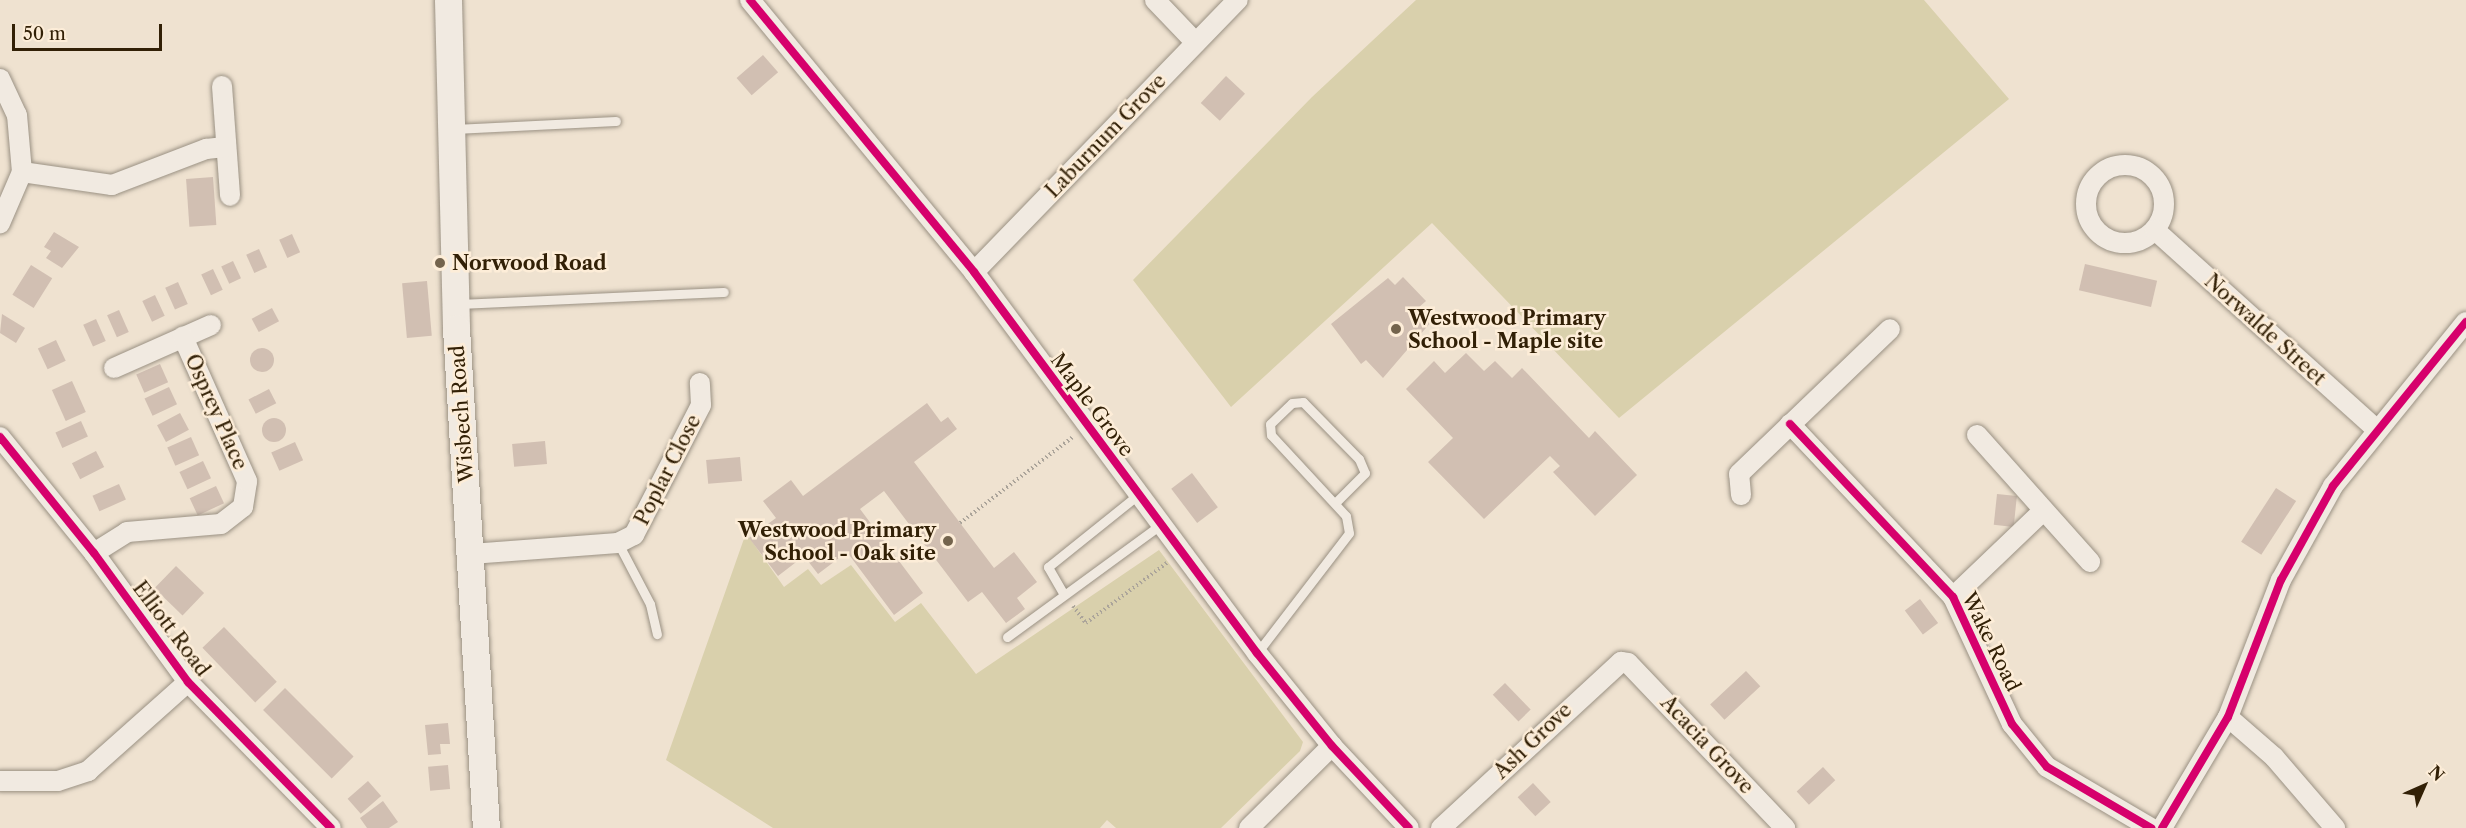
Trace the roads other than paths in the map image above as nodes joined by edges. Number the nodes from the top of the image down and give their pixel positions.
1 (448, 0) edge
2 (750, 0) edge
3 (1155, 0) edge
4 (1238, 0) edge
5 (1196, 43) junction
6 (0, 79) edge
7 (222, 86) dead end
8 (5, 100) edge
9 (616, 120) dead end
10 (452, 129) junction
11 (225, 147) junction
12 (22, 172) junction
13 (230, 196) dead end
14 (0, 224) edge
15 (2155, 230) dead end
16 (974, 272) junction
17 (724, 292) dead end
18 (456, 304) junction
19 (2466, 322) edge
20 (211, 325) dead end
21 (1890, 329) dead end
22 (183, 337) junction
23 (114, 368) dead end
24 (700, 383) dead end
25 (1790, 424) junction
26 (2376, 429) junction
27 (1977, 435) dead end
28 (0, 437) edge
29 (1138, 495) junction
30 (1741, 495) dead end
31 (1335, 503) junction
32 (2042, 512) junction
33 (1160, 525) junction
34 (618, 543) junction
35 (94, 552) junction
36 (471, 554) junction
37 (2090, 562) dead end
38 (1061, 594) junction
39 (1953, 597) junction
40 (657, 634) dead end
41 (1007, 638) dead end
42 (1257, 653) junction
43 (1628, 663) joint
44 (188, 682) junction
45 (2228, 717) junction
46 (1332, 746) junction
47 (0, 781) edge
48 (331, 828) edge
49 (486, 828) edge
50 (1249, 828) edge
51 (1409, 828) edge
52 (1441, 828) edge
53 (1785, 828) edge
54 (2151, 828) edge
55 (2162, 828) edge
56 (2335, 828) edge

1 - 10 main road, Wisbech Road
2 - 16 street, Maple Grove
3 - 5 street
4 - 5 street, Laburnum Grove
5 - 16 street, Laburnum Grove
6 - 8 street
7 - 11 street
8 - 12 street
9 - 10 lane
10 - 18 main road, Wisbech Road
11 - 12 street
11 - 13 street
12 - 14 street
15 - 26 street, Norwalde Street
16 - 29 street, Maple Grove
17 - 18 lane
18 - 36 main road, Wisbech Road
19 - 26 street
20 - 22 street, Osprey Place
21 - 25 street
22 - 23 street, Osprey Place
22 - 35 street, Osprey Place
24 - 34 street, Poplar Close
25 - 30 street
25 - 39 street, Wake Road
26 - 45 street
27 - 32 street
28 - 35 street, Elliott Road
29 - 33 street, Maple Grove
29 - 38 lane
31 - 31 lane
31 - 42 lane
32 - 37 street
32 - 39 street
33 - 38 lane
33 - 42 street, Maple Grove
34 - 36 street, Poplar Close
34 - 40 lane
35 - 44 street, Elliott Road
36 - 49 main road, Wisbech Road
38 - 41 lane
39 - 54 street, Wake Road
42 - 46 street, Maple Grove
43 - 52 street, Ash Grove
43 - 53 street, Acacia Grove
44 - 47 street
44 - 48 street, Elliott Road
45 - 55 street
45 - 56 street
46 - 50 street
46 - 51 street, Maple Grove

